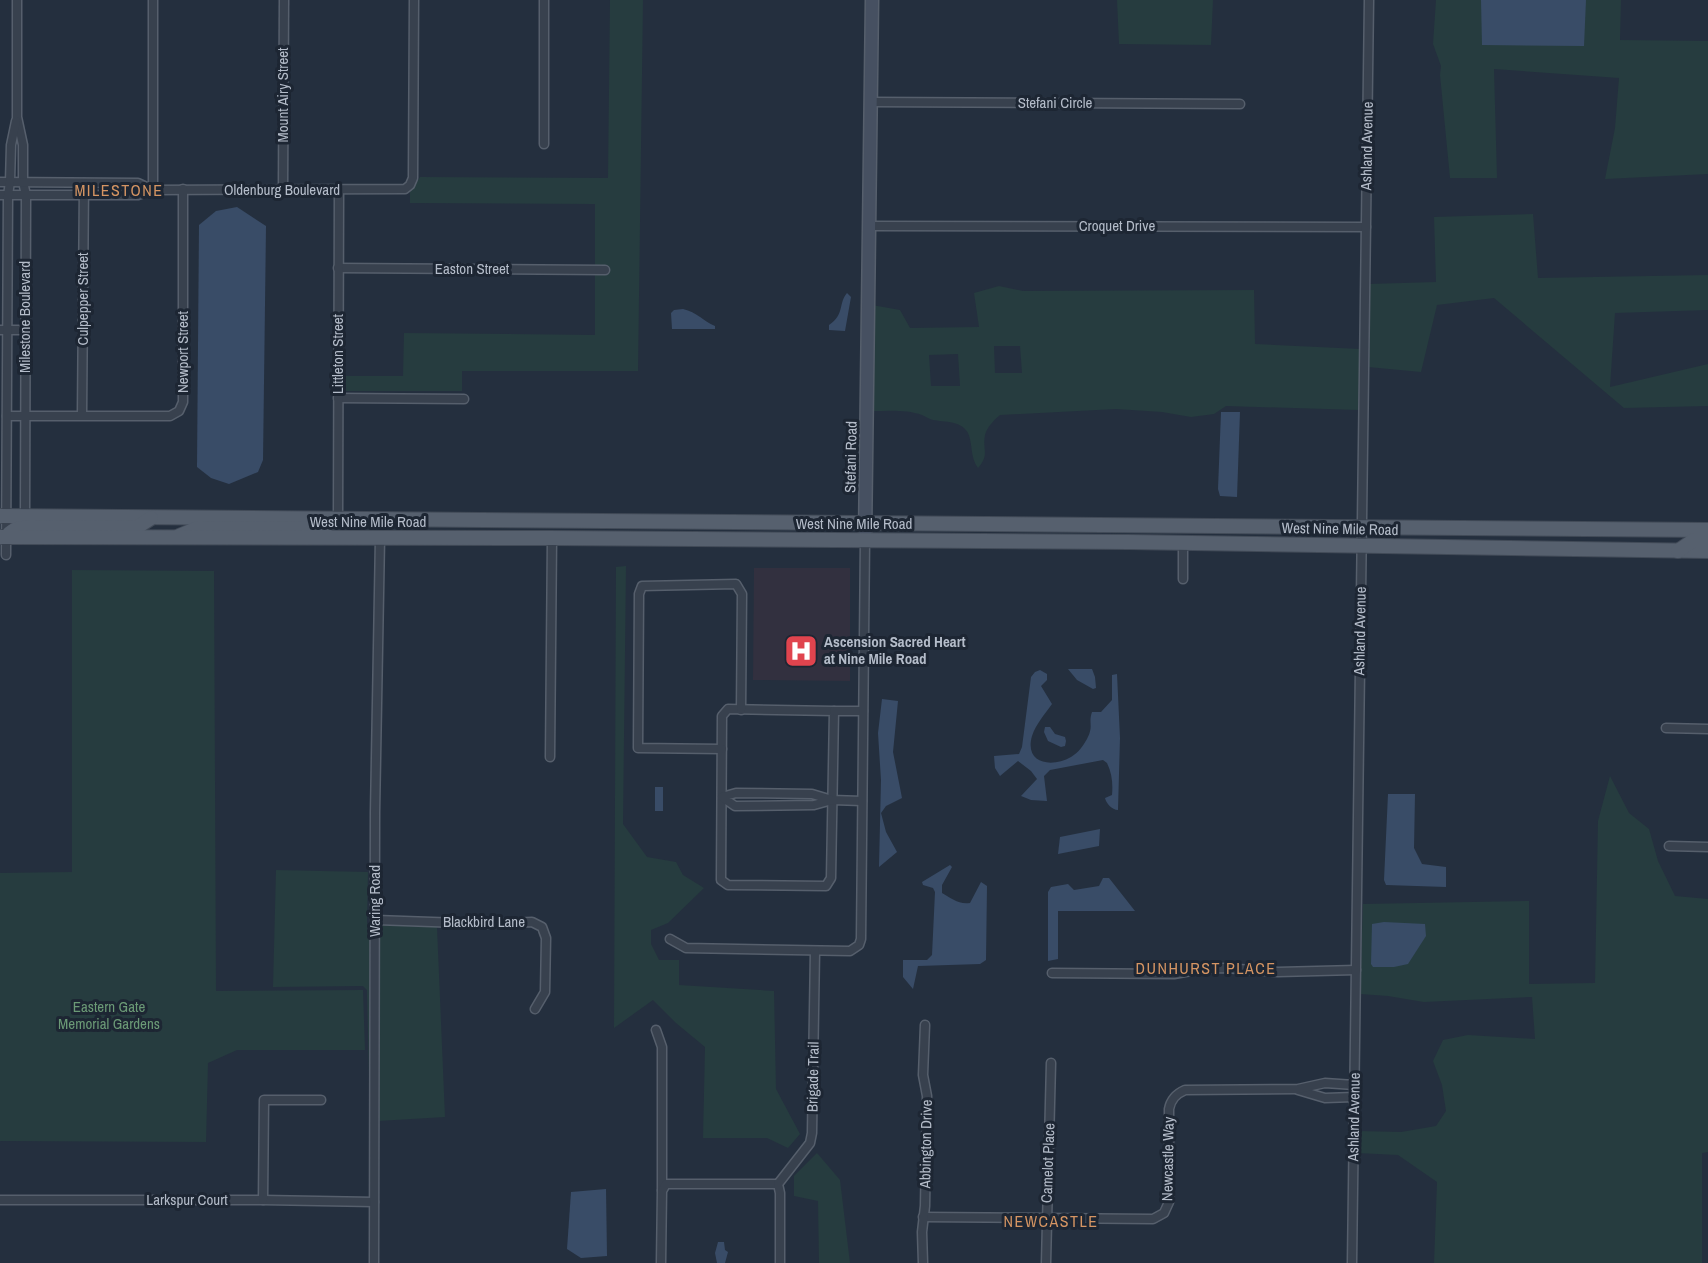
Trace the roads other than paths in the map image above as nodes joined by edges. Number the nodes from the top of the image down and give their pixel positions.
1 (17, 0) edge
2 (153, 0) edge
3 (284, 0) edge
4 (414, 0) edge
5 (544, 0) edge
6 (872, 0) edge
7 (1369, 0) edge
8 (871, 102) junction
9 (1240, 104) dead end
10 (17, 117) junction
11 (543, 144) dead end
12 (0, 182) edge
13 (10, 182) junction
14 (23, 182) junction
15 (84, 183) junction
16 (153, 189) junction
17 (183, 189) junction
18 (283, 190) junction
19 (339, 190) junction
20 (4, 195) edge
21 (26, 195) junction
22 (84, 195) junction
23 (869, 226) junction
24 (1366, 227) junction
25 (338, 268) junction
26 (605, 270) dead end
27 (4, 330) edge
28 (25, 330) junction
29 (338, 398) junction
30 (464, 399) dead end
31 (82, 415) junction
32 (7, 416) junction
33 (25, 416) junction
34 (25, 517) junction
35 (153, 517) junction
36 (338, 519) junction
37 (536, 520) junction
38 (865, 522) junction
39 (1042, 524) junction
40 (3, 527) edge
41 (1362, 527) junction
42 (1545, 528) junction
43 (1708, 530) edge
44 (174, 538) junction
45 (380, 538) junction
46 (552, 538) junction
47 (690, 539) junction
48 (865, 540) junction
49 (1708, 540) edge
50 (1183, 543) junction
51 (1361, 546) junction
52 (1678, 551) junction
53 (1708, 551) edge
54 (6, 555) dead end
55 (1183, 579) dead end
56 (741, 710) junction
57 (834, 711) junction
58 (863, 711) junction
59 (1666, 728) dead end
60 (1708, 729) edge
61 (722, 749) junction
62 (550, 757) dead end
63 (722, 797) junction
64 (832, 800) junction
65 (862, 801) junction
66 (1669, 846) dead end
67 (1708, 846) edge
68 (375, 920) junction
69 (670, 939) dead end
70 (814, 951) junction
71 (1356, 970) junction
72 (1052, 973) dead end
73 (535, 1009) dead end
74 (925, 1025) dead end
75 (656, 1030) dead end
76 (1051, 1063) dead end
77 (1354, 1085) junction
78 (1298, 1089) junction
79 (1354, 1097) junction
80 (321, 1100) dead end
81 (779, 1188) junction
82 (662, 1191) junction
83 (0, 1200) edge
84 (263, 1200) junction
85 (374, 1202) junction
86 (923, 1217) junction
87 (1047, 1218) junction
88 (374, 1263) edge
89 (661, 1263) edge
90 (780, 1263) edge
91 (923, 1263) edge
92 (1046, 1263) edge
93 (1352, 1263) edge

1 - 10 street, Milestone Boulevard
2 - 16 street
3 - 18 street, Mount Airy Street
4 - 19 street, Oldenburg Boulevard
5 - 11 street
6 - 8 street, Stefani Road
7 - 24 street, Ashland Avenue
8 - 9 street, Stefani Circle
8 - 23 street, Stefani Road
10 - 13 street, Milestone Boulevard
10 - 14 street, Milestone Boulevard
12 - 13 street, Oldenburg Boulevard
13 - 14 street, Oldenburg Boulevard
13 - 20 street, Milestone Boulevard
14 - 15 street, Oldenburg Boulevard
14 - 21 street, Milestone Boulevard
15 - 16 street, Oldenburg Boulevard
15 - 22 street, Culpepper Street
16 - 17 street, Oldenburg Boulevard
16 - 22 street, Oldenburg Boulevard
17 - 18 street, Oldenburg Boulevard
17 - 31 street, Newport Street
18 - 19 street, Oldenburg Boulevard
19 - 25 street, Littleton Street
20 - 21 street, Oldenburg Boulevard
20 - 27 street, Milestone Boulevard
21 - 22 street, Oldenburg Boulevard
21 - 28 street, Milestone Boulevard
22 - 31 street, Culpepper Street
23 - 24 street, Croquet Drive
23 - 38 street, Stefani Road
24 - 41 street, Ashland Avenue
25 - 26 street, Easton Street
25 - 29 street, Littleton Street
27 - 28 street
27 - 32 street, Milestone Boulevard
28 - 33 street, Milestone Boulevard
29 - 30 street
29 - 36 street, Littleton Street
31 - 33 street, Newport Street
32 - 33 street, Newport Street
32 - 40 street, Milestone Boulevard
33 - 34 street, Milestone Boulevard
34 - 35 main road, West Nine Mile Road
34 - 40 main road
35 - 36 main road, West Nine Mile Road
35 - 40 main road
36 - 37 main road, West Nine Mile Road
36 - 44 main road
37 - 38 main road, West Nine Mile Road
37 - 45 main road
38 - 39 main road, West Nine Mile Road
38 - 47 main road
38 - 48 street, Stefani Road
39 - 41 main road, West Nine Mile Road
39 - 48 main road
40 - 44 main road, West Nine Mile Road
40 - 54 street, Milestone Boulevard
41 - 42 main road, West Nine Mile Road
41 - 50 main road
41 - 51 street, Ashland Avenue
42 - 43 main road, West Nine Mile Road
42 - 51 main road
44 - 45 main road, West Nine Mile Road
45 - 46 main road, West Nine Mile Road
45 - 68 street, Waring Road
46 - 47 main road, West Nine Mile Road
46 - 62 street
47 - 48 main road, West Nine Mile Road
48 - 50 main road, West Nine Mile Road
48 - 58 street, Stefani Road
49 - 52 main road
50 - 51 main road, West Nine Mile Road
50 - 55 street
51 - 52 main road, West Nine Mile Road
51 - 71 street, Ashland Avenue
52 - 53 main road, West Nine Mile Road
56 - 57 street
56 - 61 street
56 - 61 street
57 - 58 street
57 - 64 street
58 - 65 street, Stefani Road
59 - 60 street
61 - 63 street
63 - 64 street
63 - 64 street
64 - 65 street
65 - 70 street, Stefani Road
66 - 67 street
68 - 73 street, Blackbird Lane
68 - 85 street, Waring Road
69 - 70 street
70 - 81 street, Brigade Trail
71 - 72 street
71 - 77 street, Ashland Avenue
74 - 86 street, Abbington Drive
75 - 82 street
76 - 87 street, Camelot Place
77 - 78 street, Newcastle Way
77 - 79 street, Ashland Avenue
78 - 79 street, Newcastle Way
78 - 87 street, Newcastle Way
79 - 93 street, Ashland Avenue
80 - 84 street
81 - 82 street
81 - 90 street
82 - 89 street
83 - 84 street, Larkspur Court
84 - 85 street, Larkspur Court
85 - 88 street, Waring Road
86 - 87 street, Newcastle Way
86 - 91 street, Abbington Drive
87 - 92 street, Camelot Place

